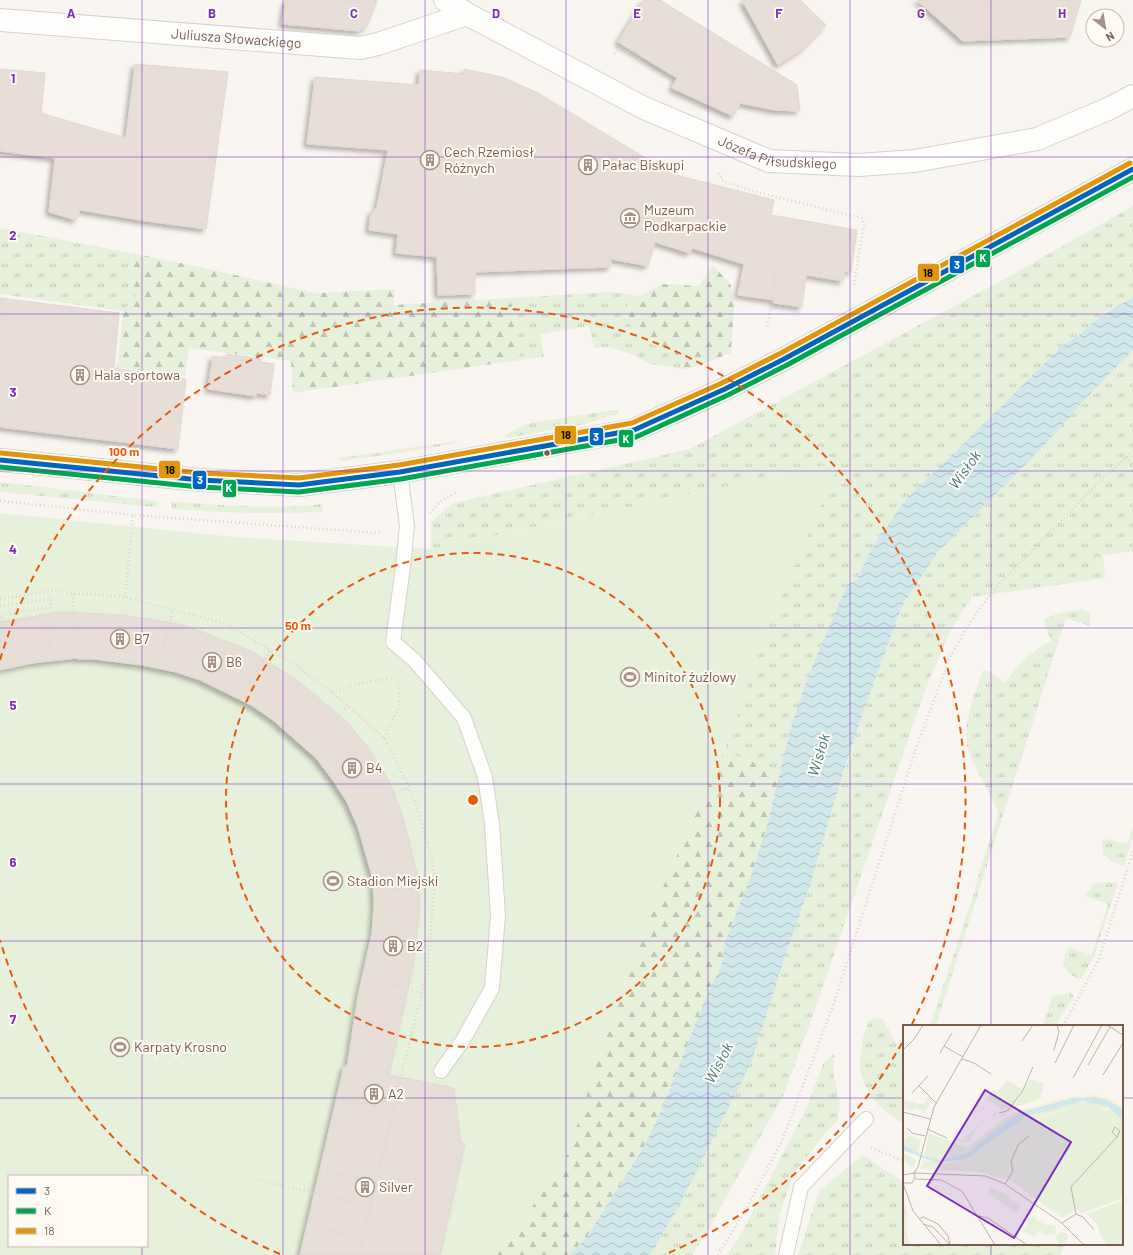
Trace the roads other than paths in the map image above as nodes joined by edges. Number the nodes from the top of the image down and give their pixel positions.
1 (445, 0) edge
2 (467, 14) junction
3 (0, 20) edge
4 (1133, 96) edge
5 (1133, 169) edge
6 (0, 460) edge
7 (400, 472) junction
8 (441, 1071) dead end
9 (866, 1119) dead end
10 (786, 1255) edge

1 - 2 street, Józefa Piłsudskiego
2 - 3 street, Juliusza Słowackiego
2 - 4 street, Józefa Piłsudskiego
5 - 7 street
6 - 7 street
7 - 8 lane
9 - 10 lane

